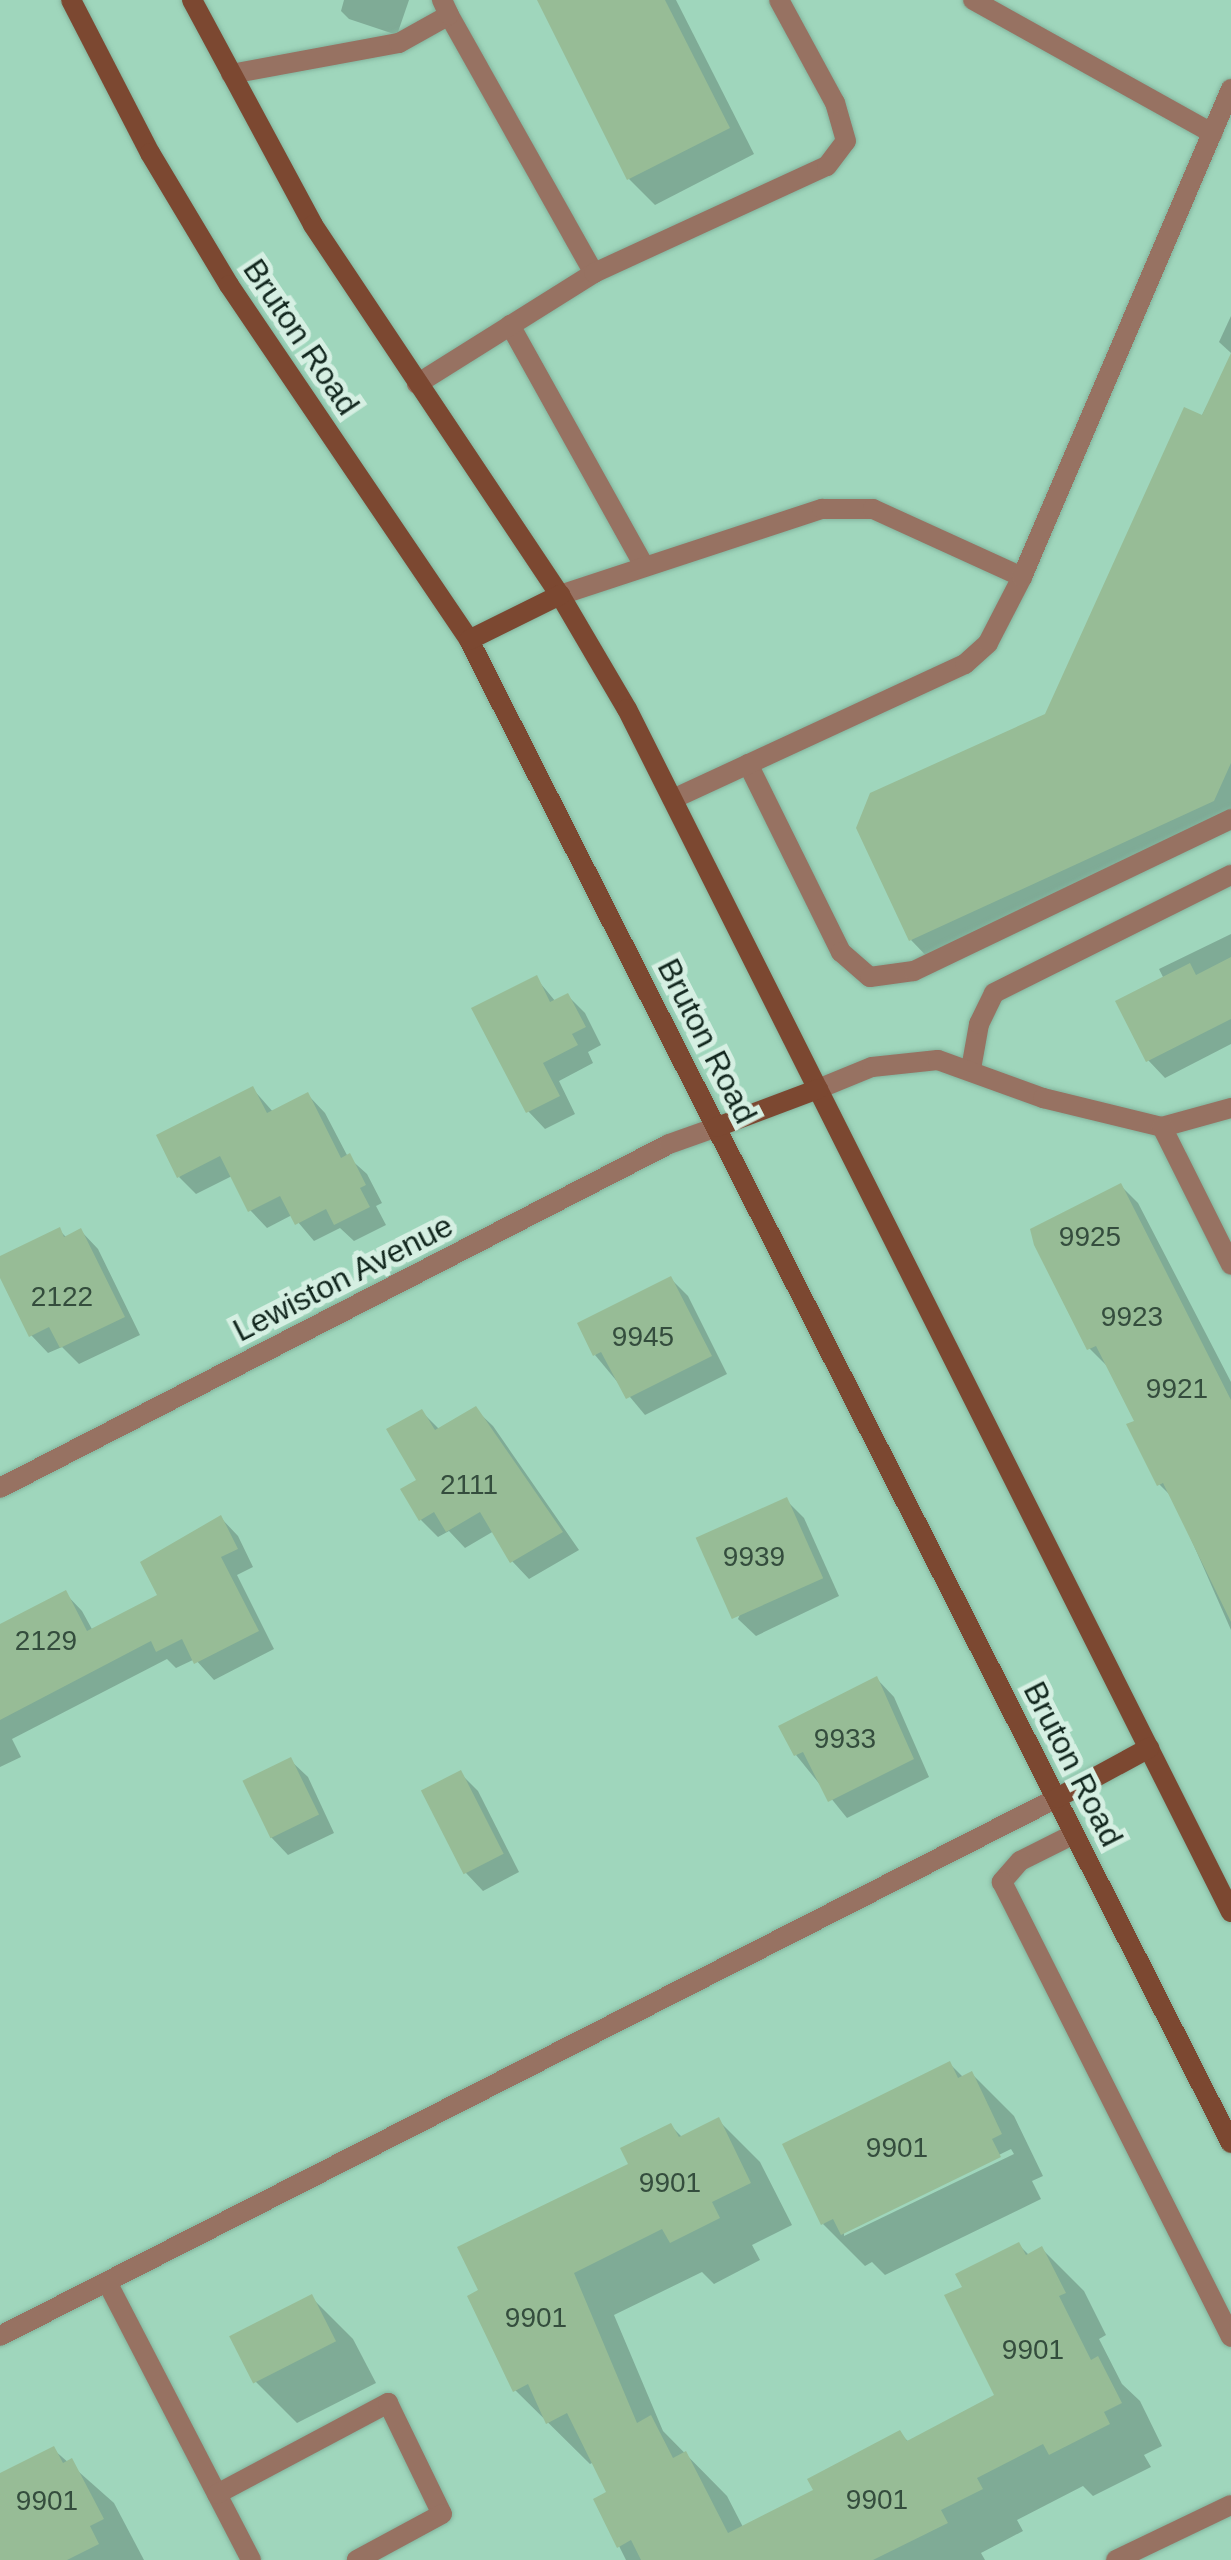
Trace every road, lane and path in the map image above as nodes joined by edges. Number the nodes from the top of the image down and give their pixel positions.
1 (71, 0) edge
2 (192, 0) edge
3 (779, 0) edge
4 (972, 0) edge
5 (445, 8) edge
6 (230, 74) junction
7 (1231, 89) edge
8 (1212, 132) junction
9 (594, 274) junction
10 (510, 326) junction
11 (417, 384) junction
12 (643, 564) junction
13 (1022, 577) junction
14 (560, 595) junction
15 (470, 640) junction
16 (748, 764) junction
17 (674, 798) junction
18 (1231, 818) edge
19 (1231, 875) edge
20 (971, 1069) junction
21 (818, 1089) junction
22 (1231, 1108) edge
23 (717, 1127) junction
24 (1162, 1127) junction
25 (1231, 1264) edge
26 (0, 1488) edge
27 (1149, 1748) junction
28 (1057, 1798) junction
29 (1074, 1834) junction
30 (1231, 1912) edge
31 (1231, 2143) edge
32 (107, 2282) junction
33 (0, 2336) edge
34 (1231, 2337) edge
35 (217, 2494) junction
36 (1231, 2504) edge
37 (251, 2560) edge
38 (357, 2560) edge
39 (1116, 2560) edge

1 - 15 main road, Bruton Road
2 - 6 main road
3 - 9 street
4 - 8 street
5 - 6 street
5 - 9 street
6 - 11 main road
7 - 8 street
8 - 13 street
9 - 10 street
10 - 11 street
10 - 12 street
11 - 14 main road
12 - 13 street
12 - 14 street
13 - 16 street
14 - 15 main road
14 - 17 main road
15 - 23 main road, Bruton Road
16 - 17 street
16 - 18 street
17 - 21 main road
19 - 20 street
20 - 21 street
20 - 24 street
21 - 23 main road
21 - 27 main road
22 - 24 street
23 - 26 street, Lewiston Avenue
23 - 28 main road, Bruton Road
24 - 25 street
27 - 28 main road
27 - 30 main road
28 - 29 main road, Bruton Road
28 - 32 street
29 - 31 main road, Bruton Road
29 - 34 street
32 - 33 street
32 - 35 street
35 - 37 street
35 - 38 street
36 - 39 street

